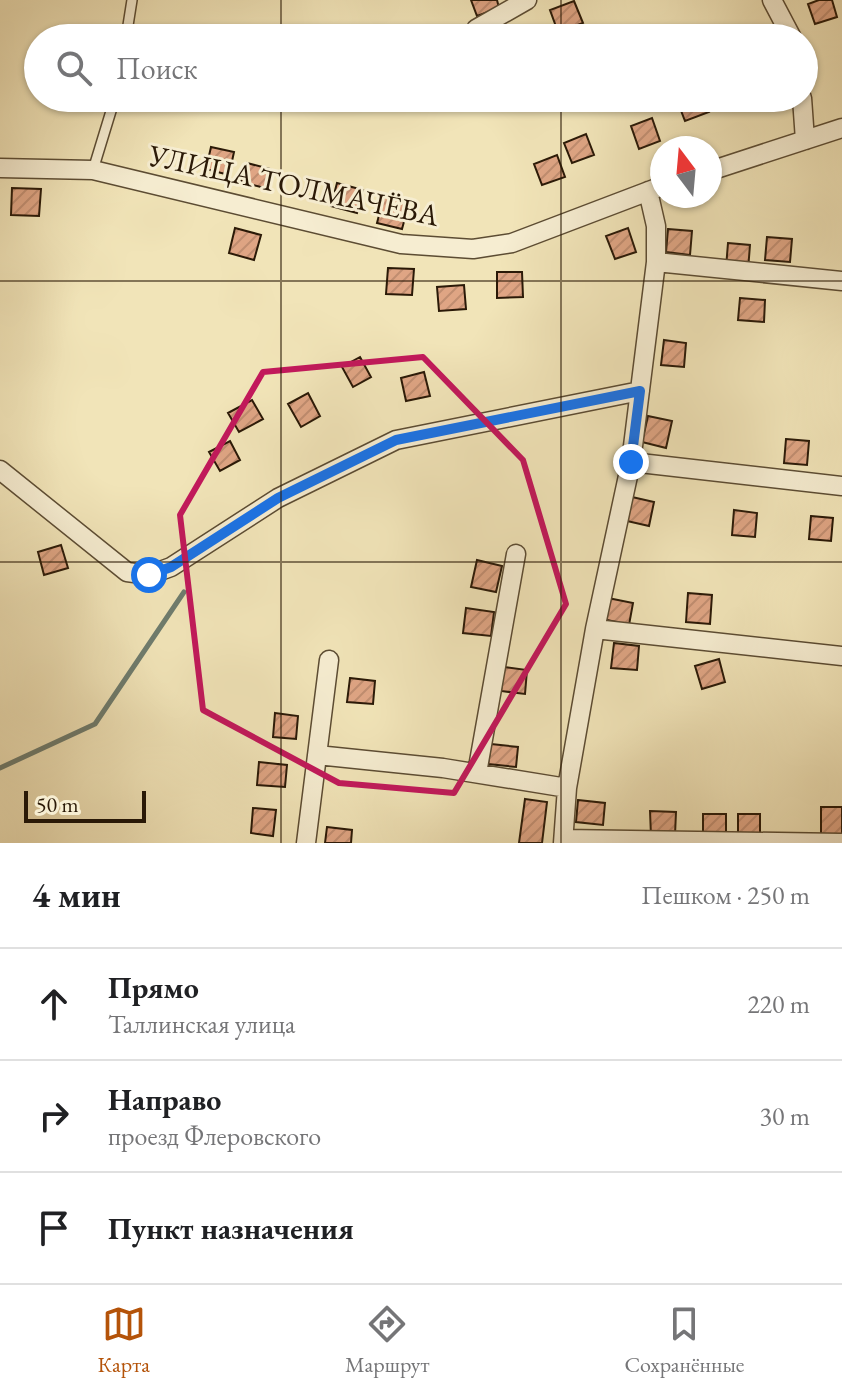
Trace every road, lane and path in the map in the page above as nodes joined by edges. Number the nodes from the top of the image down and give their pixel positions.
1 (132, 0) edge
2 (527, 0) edge
3 (772, 0) edge
4 (128, 24) edge
5 (485, 24) edge
6 (785, 24) edge
7 (111, 112) edge
8 (803, 112) edge
9 (842, 128) edge
10 (805, 140) junction
11 (722, 167) edge
12 (0, 168) edge
13 (93, 170) junction
14 (650, 190) edge
15 (656, 208) edge
16 (656, 262) junction
17 (842, 281) edge
18 (640, 391) junction
19 (631, 462) junction
20 (0, 470) edge
21 (842, 486) edge
22 (516, 554) dead end
23 (595, 629) junction
24 (842, 656) edge
25 (329, 660) dead end
26 (317, 755) junction
27 (477, 773) junction
28 (567, 788) junction
29 (563, 841) edge
30 (306, 843) edge
31 (842, 843) edge

1 - 4 lane
2 - 5 street
3 - 6 street
7 - 13 lane
8 - 10 street
9 - 10 street
10 - 11 street
12 - 13 street, УЛИЦА ТОЛМАЧЁВА
13 - 14 street, УЛИЦА ТОЛМАЧЁВА
15 - 16 street
16 - 17 street
16 - 18 street
18 - 19 street
18 - 20 street
19 - 21 street
19 - 23 street
22 - 27 street
23 - 24 street
23 - 28 street
25 - 26 street
26 - 27 street
26 - 30 street
27 - 28 street
28 - 29 street
29 - 31 street

